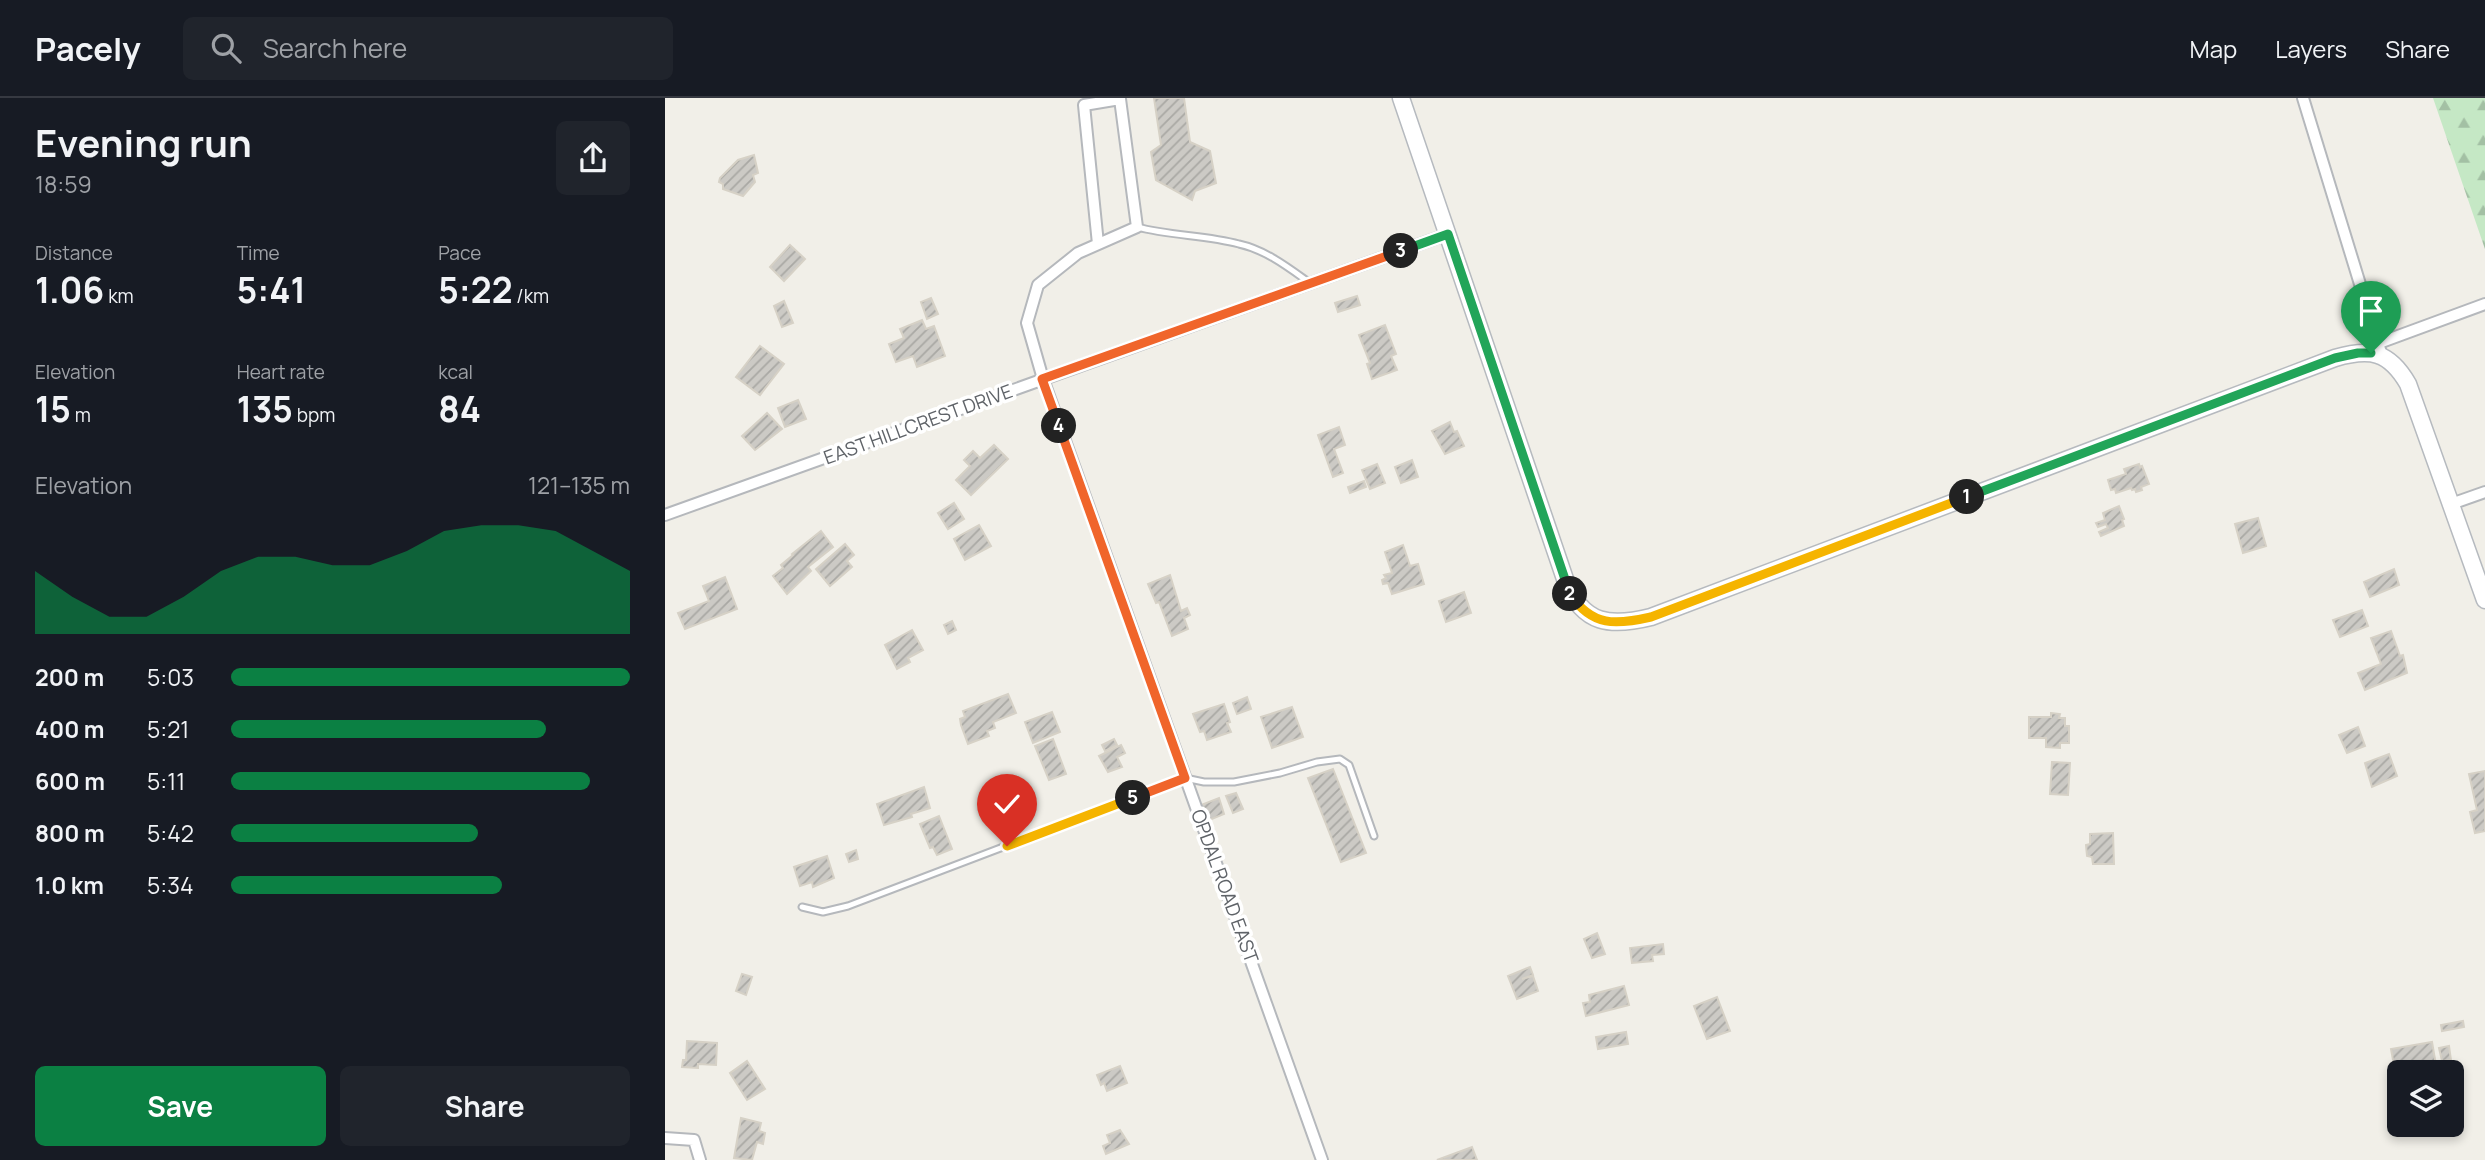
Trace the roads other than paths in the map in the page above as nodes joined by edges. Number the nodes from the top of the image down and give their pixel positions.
1 (1401, 98) edge
2 (2303, 98) edge
3 (1137, 227) junction
4 (1448, 234) junction
5 (1098, 244) junction
6 (1310, 283) junction
7 (2485, 304) edge
8 (2380, 349) junction
9 (1042, 379) junction
10 (2485, 492) edge
11 (2452, 504) junction
12 (665, 514) edge
13 (2485, 600) edge
14 (1185, 778) junction
15 (1374, 836) dead end
16 (801, 908) dead end
17 (665, 1138) edge
18 (700, 1160) edge
19 (1322, 1160) edge

1 - 4 main road
2 - 8 street
3 - 5 street, OPDAL ROAD EAST
3 - 5 street
3 - 6 lane
4 - 6 street, EAST HILLCREST DRIVE
4 - 8 main road
5 - 9 street, OPDAL ROAD EAST
6 - 9 street, EAST HILLCREST DRIVE
7 - 8 street
8 - 11 main road
9 - 12 street, EAST HILLCREST DRIVE
9 - 14 street, OPDAL ROAD EAST
10 - 11 street
11 - 13 main road
14 - 15 lane
14 - 16 lane
14 - 19 street, OPDAL ROAD EAST
17 - 18 street

